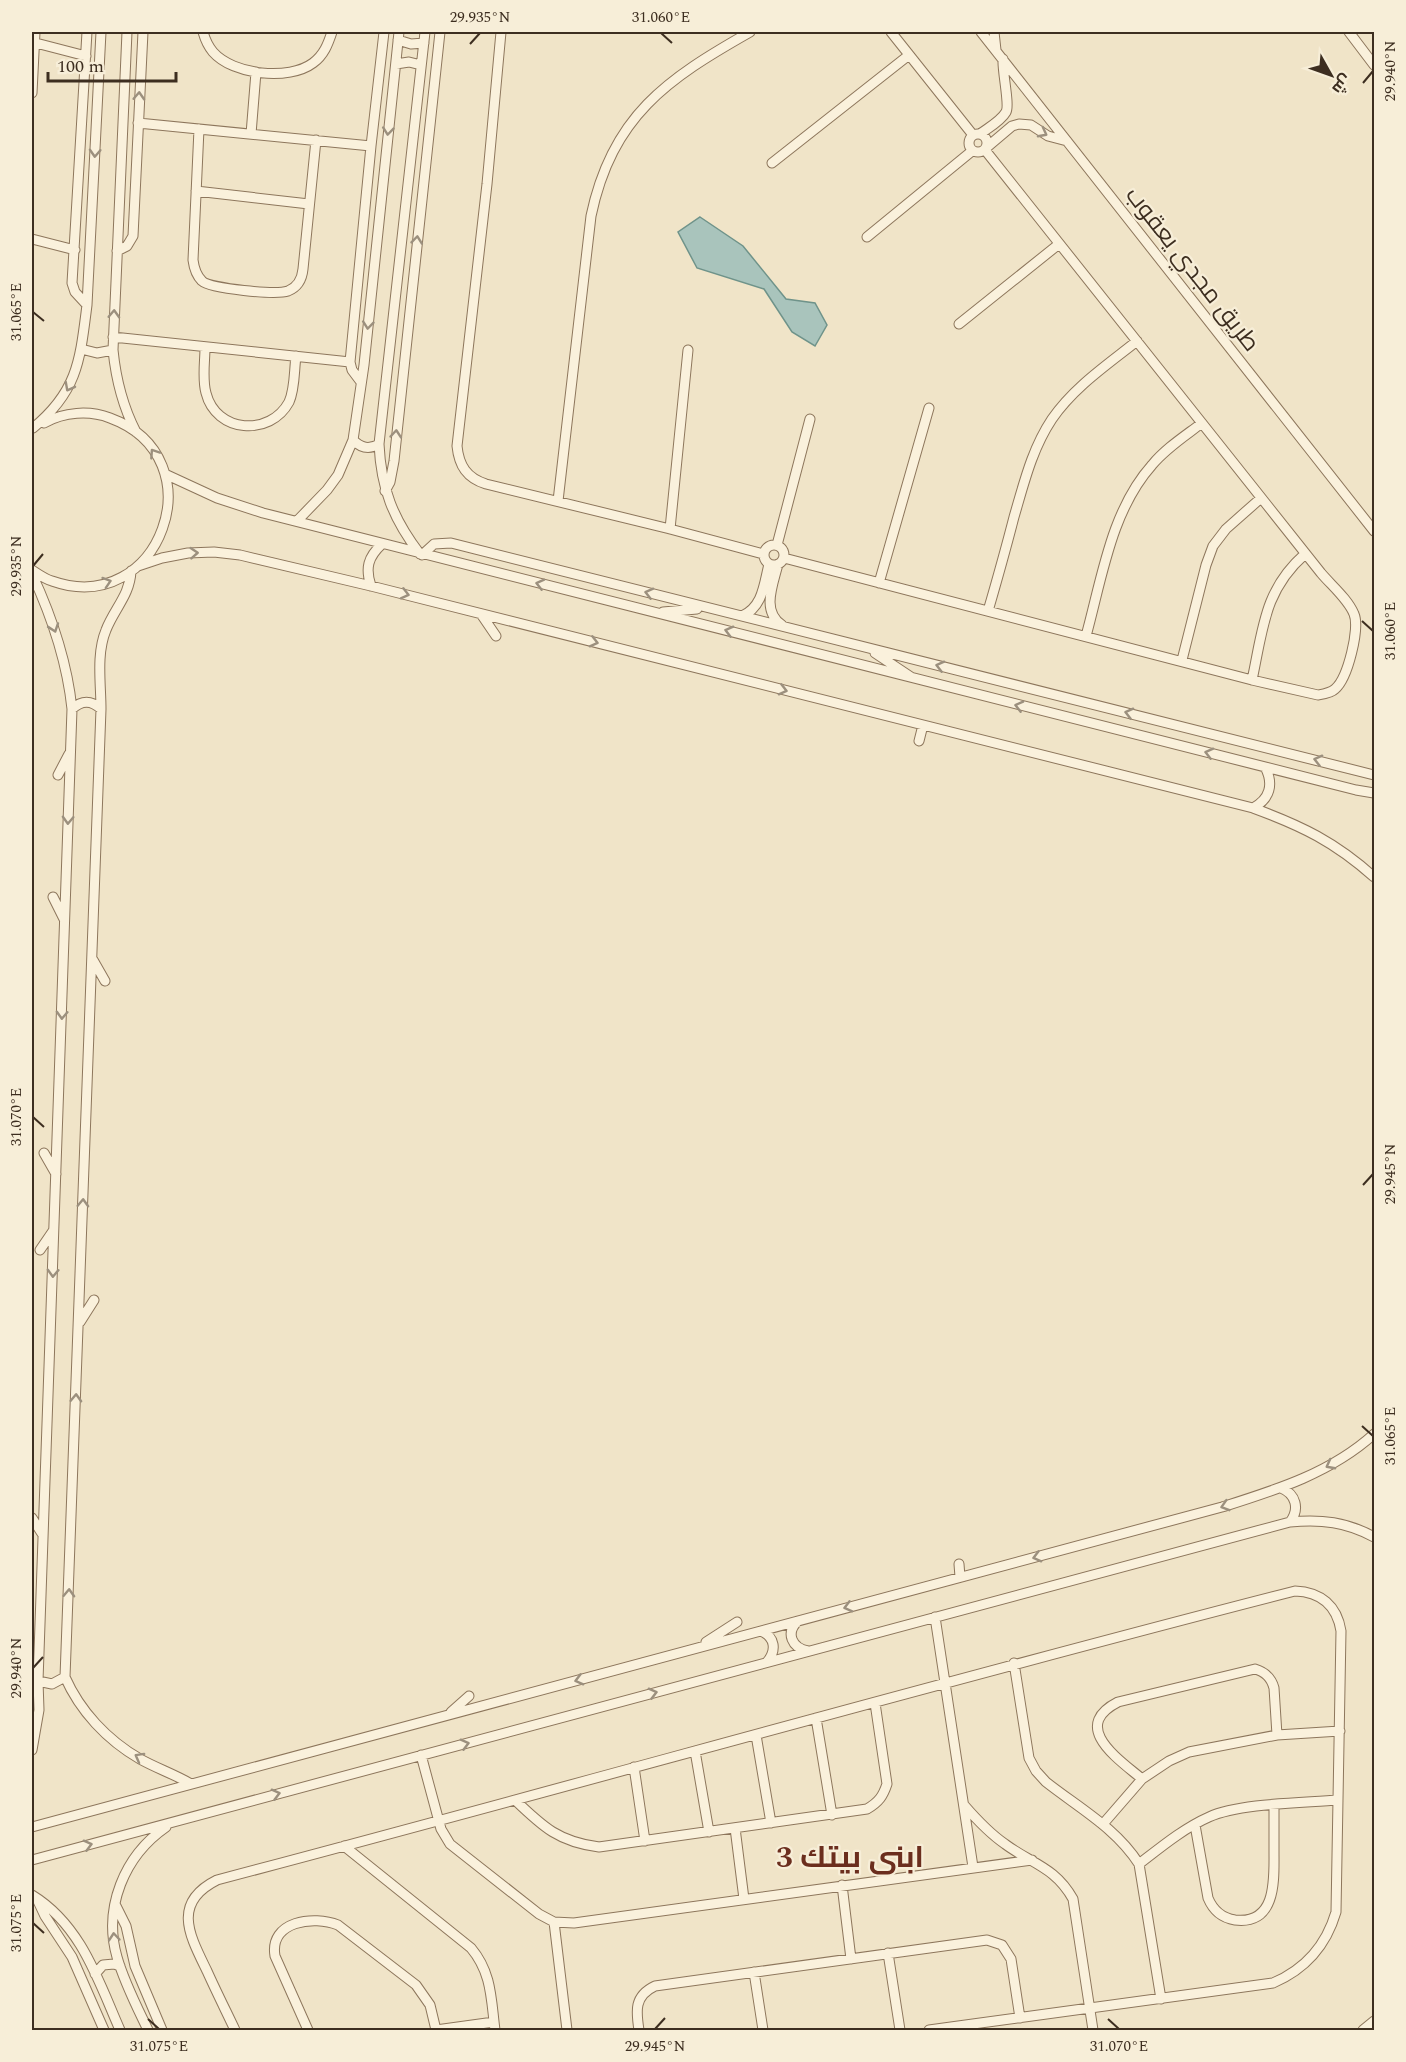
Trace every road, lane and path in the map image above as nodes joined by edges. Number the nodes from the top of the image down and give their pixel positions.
1 (35, 32) edge
2 (87, 32) edge
3 (101, 32) edge
4 (128, 32) edge
5 (143, 32) edge
6 (203, 32) edge
7 (332, 32) edge
8 (384, 32) edge
9 (425, 32) edge
10 (440, 32) edge
11 (501, 32) edge
12 (750, 32) edge
13 (891, 32) edge
14 (981, 32) edge
15 (994, 32) edge
16 (1349, 32) edge
17 (399, 36) edge
18 (33, 43) edge
19 (424, 43) junction
20 (1361, 48) junction
21 (1374, 54) edge
22 (909, 55) junction
23 (999, 55) junction
24 (86, 56) junction
25 (396, 63) junction
26 (421, 65) junction
27 (1374, 65) edge
28 (256, 72) junction
29 (32, 93) edge
30 (376, 107) junction
31 (391, 108) junction
32 (1008, 110) junction
33 (82, 112) junction
34 (97, 114) junction
35 (138, 123) junction
36 (1019, 124) junction
37 (199, 129) junction
38 (251, 134) junction
39 (976, 135) junction
40 (316, 141) junction
41 (1067, 141) junction
42 (371, 146) junction
43 (986, 149) junction
44 (972, 151) junction
45 (772, 163) dead end
46 (78, 184) junction
47 (94, 185) junction
48 (196, 191) junction
49 (309, 204) junction
50 (867, 237) dead end
51 (32, 239) edge
52 (1059, 244) junction
53 (75, 250) junction
54 (117, 251) junction
55 (87, 305) junction
56 (959, 324) dead end
57 (113, 337) junction
58 (1137, 341) junction
59 (205, 347) junction
60 (81, 349) junction
61 (113, 350) junction
62 (688, 350) dead end
63 (296, 356) junction
64 (350, 362) junction
65 (361, 382) junction
66 (929, 408) dead end
67 (810, 419) dead end
68 (1202, 423) junction
69 (32, 429) edge
70 (136, 432) junction
71 (353, 440) junction
72 (379, 444) junction
73 (165, 474) junction
74 (385, 491) junction
75 (1261, 498) junction
76 (558, 501) junction
77 (297, 521) junction
78 (670, 529) junction
79 (1374, 531) edge
80 (382, 544) junction
81 (777, 545) junction
82 (421, 554) junction
83 (763, 554) junction
84 (1305, 554) junction
85 (777, 562) junction
86 (134, 569) junction
87 (32, 572) edge
88 (879, 583) junction
89 (371, 586) junction
90 (714, 610) junction
91 (988, 611) junction
92 (659, 613) junction
93 (481, 614) junction
94 (742, 616) junction
95 (784, 627) junction
96 (496, 636) dead end
97 (1086, 636) junction
98 (864, 647) junction
99 (1182, 660) junction
100 (915, 680) junction
101 (1252, 680) junction
102 (72, 709) junction
103 (101, 709) junction
104 (923, 725) junction
105 (919, 741) dead end
106 (71, 749) junction
107 (1265, 767) junction
108 (58, 775) dead end
109 (1374, 775) edge
110 (1374, 793) edge
111 (1253, 808) junction
112 (1374, 877) edge
113 (53, 897) dead end
114 (66, 921) junction
115 (92, 957) junction
116 (105, 981) dead end
117 (44, 1153) dead end
118 (57, 1176) junction
119 (54, 1228) junction
120 (40, 1250) dead end
121 (94, 1300) dead end
122 (79, 1324) junction
123 (1374, 1434) edge
124 (1281, 1488) junction
125 (32, 1518) edge
126 (1290, 1522) junction
127 (44, 1535) junction
128 (1374, 1537) edge
129 (959, 1564) dead end
130 (960, 1577) junction
131 (935, 1617) junction
132 (798, 1621) junction
133 (737, 1622) dead end
134 (761, 1631) junction
135 (699, 1647) junction
136 (808, 1651) junction
137 (767, 1662) junction
138 (1014, 1663) junction
139 (65, 1677) junction
140 (38, 1681) junction
141 (945, 1683) junction
142 (470, 1696) dead end
143 (875, 1703) junction
144 (447, 1715) junction
145 (816, 1719) junction
146 (1340, 1731) junction
147 (756, 1735) junction
148 (1277, 1735) junction
149 (32, 1750) edge
150 (694, 1751) junction
151 (421, 1755) junction
152 (634, 1767) junction
153 (1142, 1779) junction
154 (191, 1784) junction
155 (515, 1800) junction
156 (1338, 1800) junction
157 (964, 1805) junction
158 (1274, 1806) junction
159 (832, 1815) junction
160 (438, 1820) junction
161 (175, 1822) junction
162 (771, 1823) junction
163 (1103, 1824) junction
164 (1195, 1825) junction
165 (32, 1827) edge
166 (735, 1828) junction
167 (709, 1832) junction
168 (645, 1841) junction
169 (344, 1846) junction
170 (32, 1860) edge
171 (1032, 1860) junction
172 (1139, 1864) junction
173 (973, 1867) junction
174 (842, 1885) junction
175 (34, 1897) edge
176 (744, 1899) junction
177 (115, 1904) junction
178 (554, 1922) junction
179 (888, 1953) junction
180 (851, 1959) junction
181 (120, 1966) junction
182 (754, 1972) junction
183 (95, 1974) junction
184 (1161, 1999) junction
185 (1089, 2008) junction
186 (114, 2017) junction
187 (1020, 2018) junction
188 (1374, 2021) edge
189 (494, 2026) edge
190 (103, 2027) edge
191 (436, 2030) edge
192 (120, 2031) edge
193 (148, 2031) edge
194 (162, 2031) edge
195 (235, 2031) edge
196 (308, 2031) edge
197 (567, 2031) edge
198 (639, 2031) edge
199 (763, 2031) edge
200 (900, 2031) edge
201 (928, 2031) edge
202 (1093, 2031) edge
203 (1363, 2031) edge

1 - 18 street
2 - 24 street
3 - 34 street
4 - 54 street
35 -> 5 street
6 - 28 street
7 - 28 street
8 - 30 street
9 - 19 street
74 -> 10 street
11 - 76 street
12 - 76 street
13 - 22 street
14 - 23 street, طريق مجدي يعقوب
15 - 23 street
16 - 20 street
17 - 19 street
17 - 25 street
18 - 24 street
18 - 29 street
19 - 26 street
20 - 21 street
20 - 27 street
22 - 39 street
22 - 45 street
23 - 32 street
23 - 41 street, طريق مجدي يعقوب
24 - 33 street
25 - 26 street
25 - 31 street
26 - 72 street
28 - 38 street
30 - 31 street
30 - 42 street
31 -> 65 street
32 - 36 street
32 - 39 street
33 - 34 street
33 - 46 street
34 -> 47 street
35 - 37 street
35 - 54 street
36 -> 41 street
36 - 43 street
37 - 38 street
37 - 48 street
38 - 40 street
39 - 43 street
39 - 44 street
40 - 42 street
40 - 49 street
41 - 79 street, طريق مجدي يعقوب
42 - 64 street
43 - 44 street
43 - 52 street
44 - 50 street
46 - 47 street
46 - 53 street
47 - 55 street
48 - 49 street
48 - 49 street
51 - 53 street
52 - 56 street
52 - 58 street
53 - 55 street
57 -> 54 street
55 - 60 street
57 - 59 street
57 - 61 street
58 - 68 street
58 - 91 street
59 - 63 street
59 - 63 street
60 - 61 street
60 -> 69 street
61 - 70 street
62 - 78 street
63 - 64 street
64 - 65 street
65 - 71 street
66 - 88 street
67 - 81 street
68 - 75 street
68 - 97 street
69 - 70 street
73 -> 70 street
71 - 72 street
71 - 77 street
72 - 74 street
73 - 77 street
73 - 86 street
74 - 82 street
75 - 84 street
75 - 99 street
76 - 78 street
77 - 80 street
78 - 83 street
80 - 82 street
80 - 89 street
81 - 83 street
81 - 85 street
90 -> 82 street
92 -> 82 street
83 - 85 street
84 - 101 street
84 - 101 street
85 - 88 street
85 - 94 street
85 - 95 street
87 -> 86 street
86 -> 89 street
86 - 103 street
87 -> 102 street
88 - 91 street
89 -> 93 street
90 - 92 street
90 - 94 street
91 - 97 street
100 -> 92 street
93 - 96 street
93 -> 104 street
94 - 95 street
95 - 98 street
97 - 99 street
98 - 100 street
109 -> 98 street
99 - 101 street
107 -> 100 street
102 - 103 street
102 - 106 street
103 - 115 street
104 - 105 street
104 - 111 street
106 - 108 street
106 -> 114 street
107 - 110 street
107 - 111 street
111 - 112 street
113 - 114 street
114 -> 118 street
115 - 116 street
122 -> 115 street
117 - 118 street
118 - 119 street
119 - 120 street
119 -> 127 street
121 - 122 street
139 -> 122 street
123 -> 124 street
124 - 126 street
124 -> 130 street
125 - 127 street
126 - 128 street
126 - 131 street
127 - 140 street
129 - 130 street
130 -> 132 street
131 - 136 street
131 - 141 street
132 - 134 street
132 - 136 street
133 - 135 street
134 - 135 street
134 - 137 street
135 -> 144 street
136 - 137 street
151 -> 137 street
138 - 141 street
138 - 146 street
138 - 163 street
139 - 140 street
154 -> 139 street
140 - 149 street
141 - 143 street
141 - 157 street
142 - 144 street
143 - 145 street
143 - 159 street
144 - 154 street
145 - 147 street
145 - 159 street
146 - 148 street
146 - 156 street
147 - 150 street
147 - 162 street
148 - 153 street
148 - 153 street
150 - 152 street
150 - 167 street
151 - 160 street
161 -> 151 street
152 - 155 street
152 - 168 street
153 - 163 street
154 - 165 street
155 - 160 street
155 - 168 street
156 - 158 street
156 - 184 street
157 - 171 street
157 - 173 street
158 - 164 street
158 - 164 street
159 - 162 street
160 - 169 street
160 - 178 street
170 -> 161 street
161 - 177 street
162 - 166 street
163 - 172 street
164 - 172 street
166 - 167 street
166 - 176 street
167 - 168 street
169 - 189 street
169 - 195 street
171 - 173 street
171 - 185 street
172 - 184 street
173 - 174 street
174 - 176 street
174 - 180 street
175 - 183 street
175 - 190 street
176 - 178 street
181 -> 177 street
177 - 194 street
178 - 197 street
179 - 180 street
179 - 187 street
179 - 200 street
180 - 182 street
181 - 183 street
181 - 193 street
182 - 198 street
182 - 199 street
183 - 186 street
184 - 185 street
185 - 187 street
185 - 202 street
186 - 190 street
186 - 192 street
187 - 201 street
188 - 203 street
189 - 191 street
191 - 196 street

